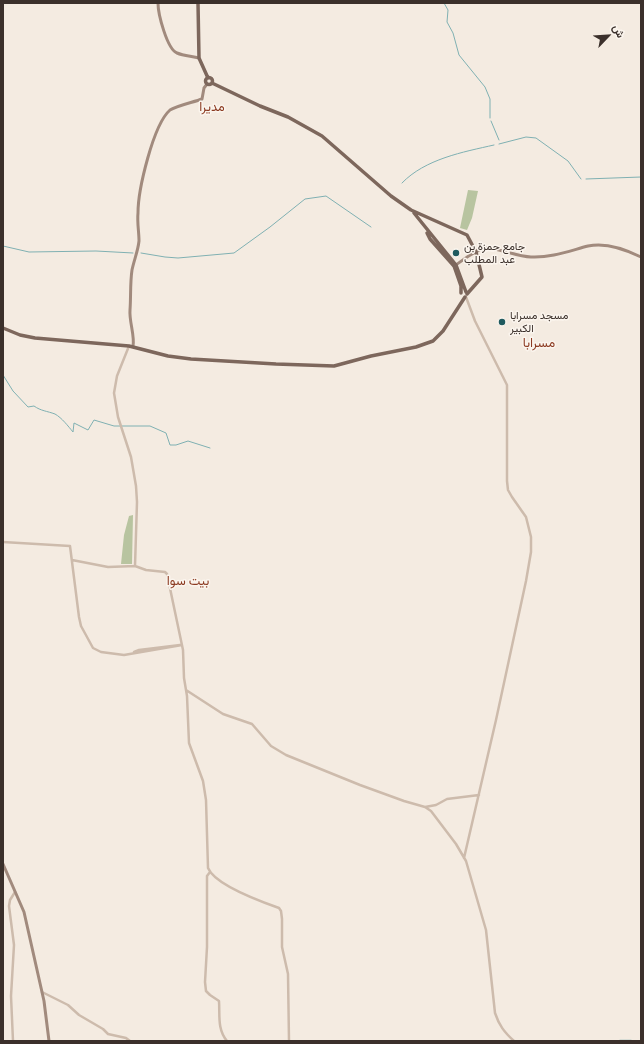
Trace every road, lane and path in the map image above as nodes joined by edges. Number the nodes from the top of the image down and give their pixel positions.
1 (158, 3) edge
2 (198, 3) edge
3 (199, 58) junction
4 (208, 78) junction
5 (212, 83) junction
6 (207, 84) junction
7 (411, 210) junction
8 (476, 252) junction
9 (641, 256) edge
10 (455, 265) junction
11 (466, 295) junction
12 (3, 328) edge
13 (131, 346) junction
14 (3, 542) edge
15 (72, 560) junction
16 (135, 566) junction
17 (182, 645) junction
18 (185, 689) junction
19 (479, 796) junction
20 (425, 807) junction
21 (464, 858) junction
22 (3, 864) edge
23 (210, 872) junction
24 (15, 892) junction
25 (42, 992) junction
26 (13, 1041) edge
27 (49, 1041) edge
28 (130, 1041) edge
29 (227, 1041) edge
30 (289, 1041) edge
31 (514, 1041) edge

1 - 3 main road
2 - 3 main road
3 - 4 main road
4 - 5 main road
4 - 6 main road
5 - 6 main road
5 - 7 main road
6 - 13 main road
7 - 8 main road
7 - 10 main road
8 - 9 main road
8 - 10 main road
8 - 11 main road
10 - 11 main road
10 - 11 main road
11 - 13 main road
11 - 19 street
12 - 13 main road
13 - 16 street
14 - 15 street
15 - 16 street
15 - 17 street
16 - 17 street
17 - 18 street
18 - 20 street
18 - 23 street
19 - 20 street
19 - 21 street
20 - 21 street
21 - 31 street
22 - 24 main road
23 - 29 street
23 - 30 street
24 - 25 main road
24 - 26 street
25 - 27 main road
25 - 28 street

